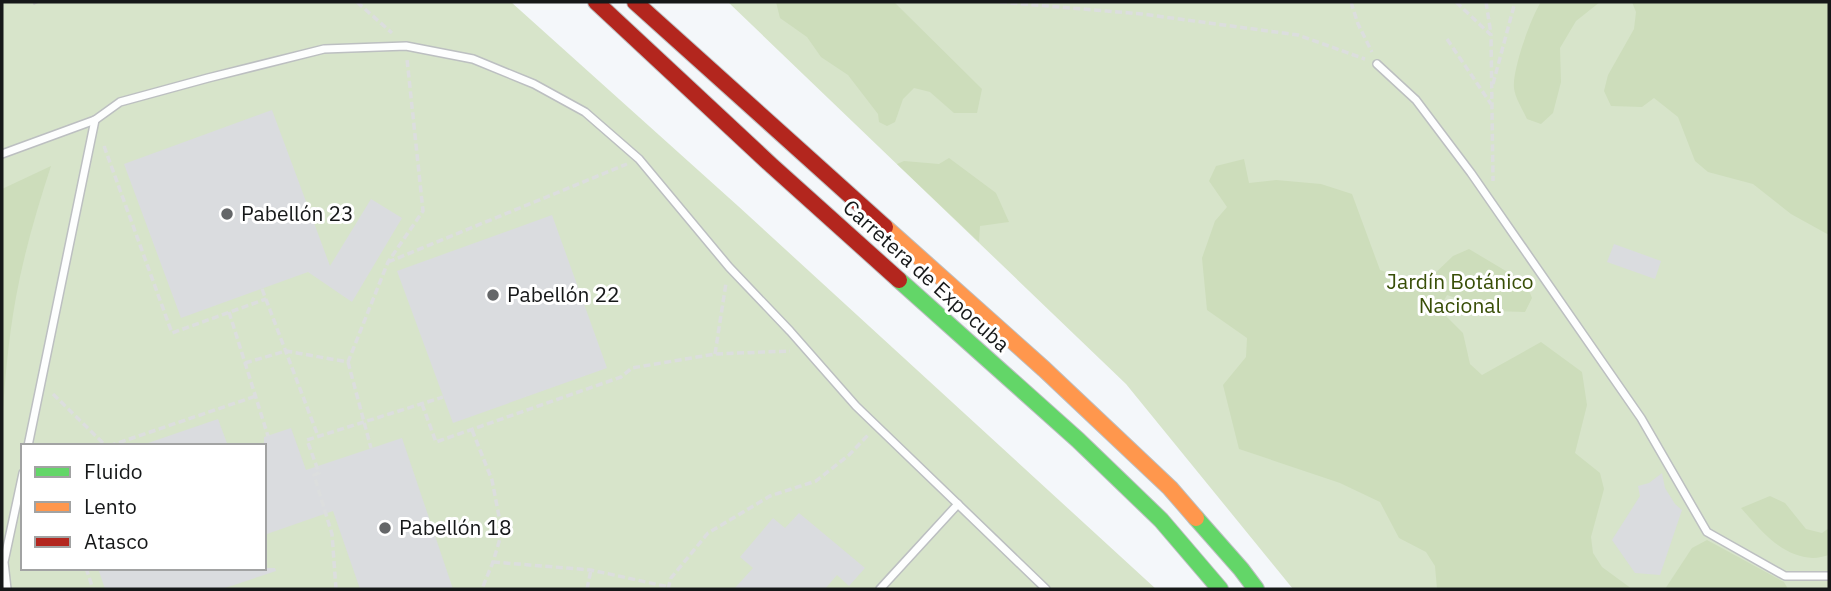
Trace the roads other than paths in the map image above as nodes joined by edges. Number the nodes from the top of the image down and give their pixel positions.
1 (596, 2) edge
2 (635, 2) edge
3 (1377, 64) road end
4 (95, 120) junction
5 (2, 153) edge
6 (28, 444) edge
7 (21, 483) edge
8 (958, 504) junction
9 (1829, 576) edge
10 (6, 589) edge
11 (880, 589) edge
12 (1046, 589) edge
13 (1220, 589) edge
14 (1256, 589) edge

1 - 13 main road, Carretera de Expocuba
2 - 14 main road, Carretera de Expocuba
3 - 9 lane
4 - 5 lane
4 - 6 lane
4 - 8 lane
7 - 10 lane
8 - 11 lane
8 - 12 lane

